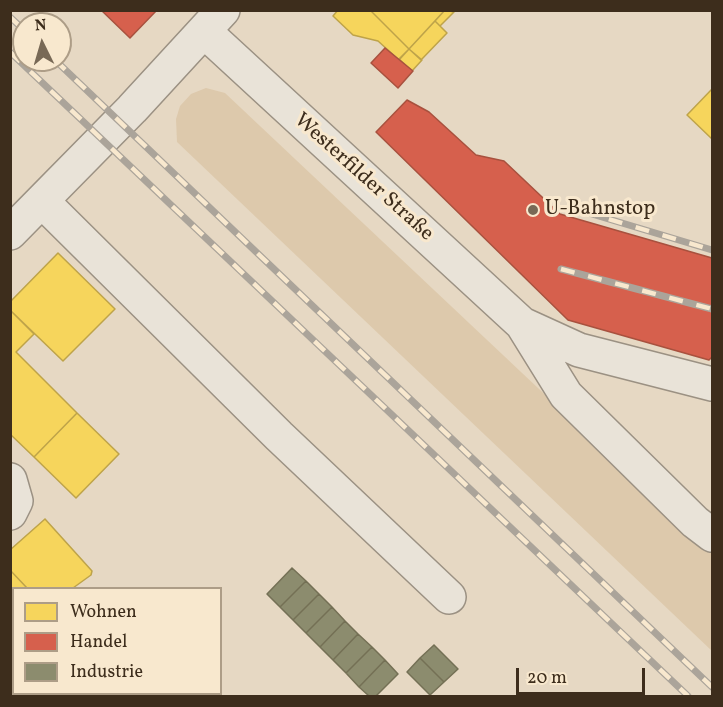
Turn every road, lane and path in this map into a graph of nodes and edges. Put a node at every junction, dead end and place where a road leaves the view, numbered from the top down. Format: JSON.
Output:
{"nodes":[{"id":1,"x":213,"y":21,"type":"edge"},
{"id":2,"x":42,"y":201,"type":"junction"},
{"id":3,"x":10,"y":233,"type":"edge"},
{"id":4,"x":522,"y":324,"type":"junction"},
{"id":5,"x":712,"y":384,"type":"edge"},
{"id":6,"x":10,"y":480,"type":"edge"},
{"id":7,"x":10,"y":513,"type":"edge"},
{"id":8,"x":712,"y":535,"type":"edge"},
{"id":9,"x":449,"y":597,"type":"dead end"}],
"edges":[{"from":1,"to":2,"type":"street","name":"Westerfilder Straße"},
{"from":1,"to":4,"type":"street","name":"Westerfilder Straße"},
{"from":2,"to":3,"type":"street","name":"Westerfilder Straße"},
{"from":2,"to":9,"type":"street"},
{"from":4,"to":5,"type":"street","name":"Westerfilder Straße"},
{"from":4,"to":8,"type":"street","name":"Westerfilder Straße"},
{"from":6,"to":7,"type":"street"}]}
